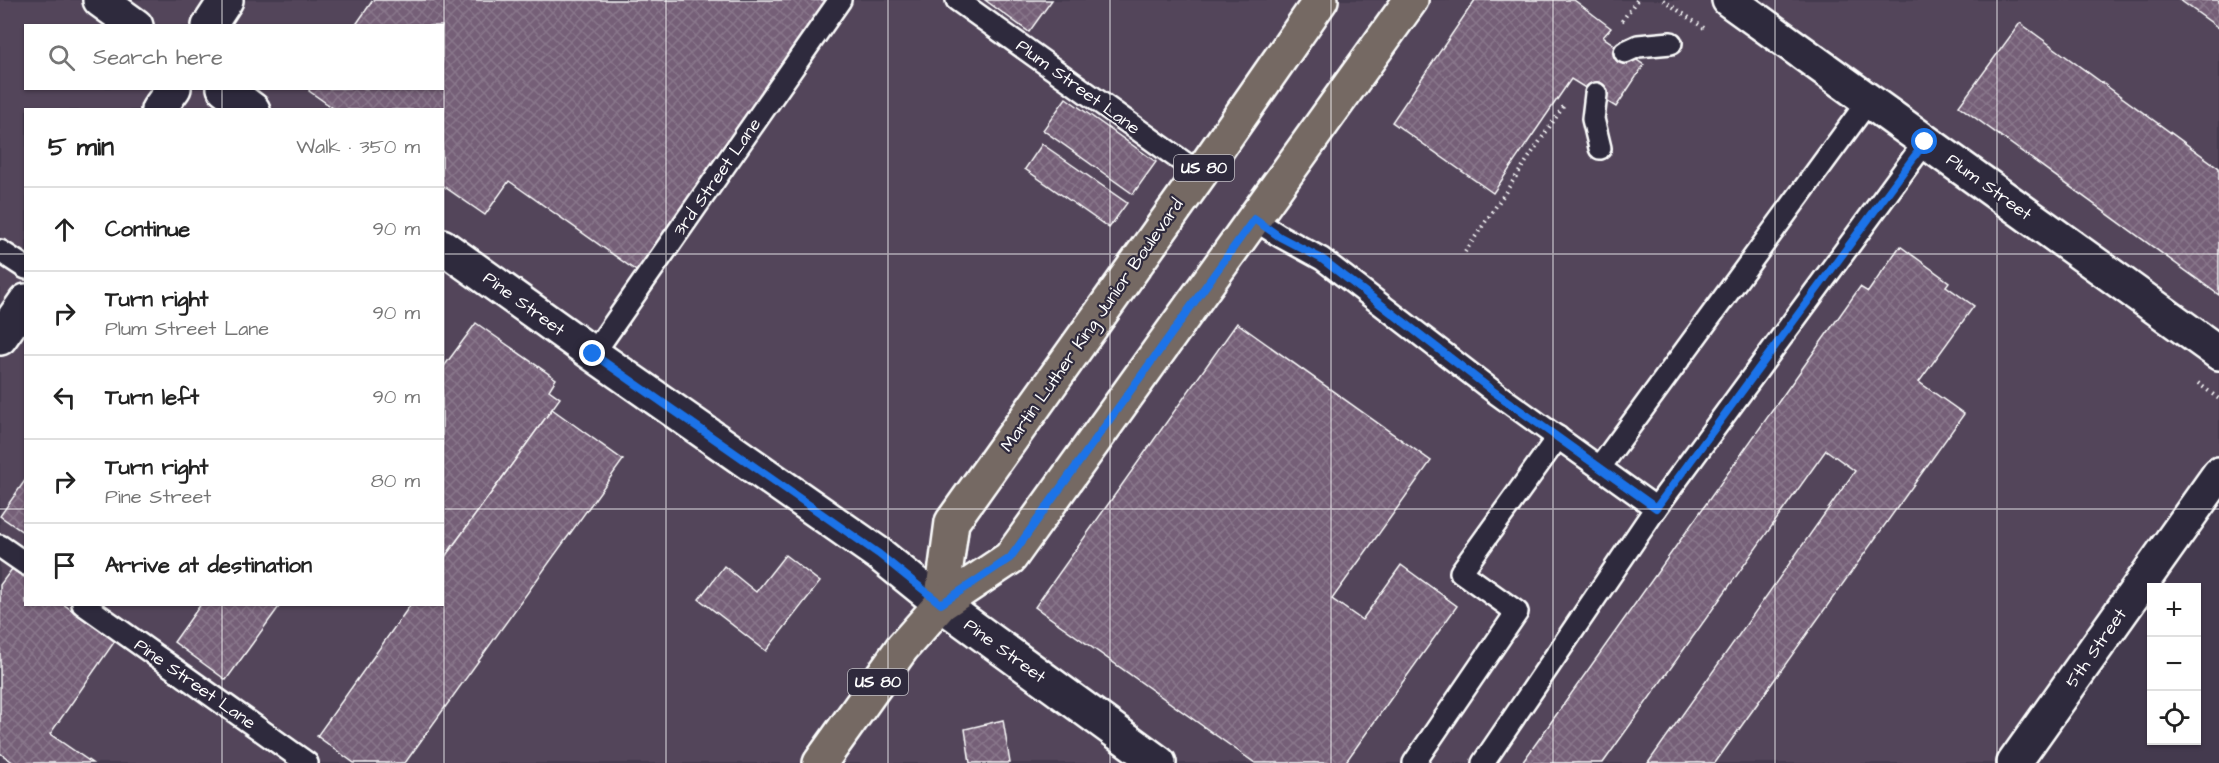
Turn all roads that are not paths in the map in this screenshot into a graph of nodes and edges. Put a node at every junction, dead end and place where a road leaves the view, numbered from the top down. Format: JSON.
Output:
{"nodes":[{"id":1,"x":100,"y":0,"type":"edge"},
{"id":2,"x":226,"y":0,"type":"edge"},
{"id":3,"x":840,"y":0,"type":"edge"},
{"id":4,"x":957,"y":0,"type":"edge"},
{"id":5,"x":1321,"y":0,"type":"edge"},
{"id":6,"x":1411,"y":0,"type":"edge"},
{"id":7,"x":1729,"y":0,"type":"edge"},
{"id":8,"x":133,"y":24,"type":"edge"},
{"id":9,"x":209,"y":24,"type":"edge"},
{"id":10,"x":1671,"y":43,"type":"dead end"},
{"id":11,"x":1625,"y":52,"type":"dead end"},
{"id":12,"x":173,"y":90,"type":"edge"},
{"id":13,"x":227,"y":90,"type":"edge"},
{"id":14,"x":1596,"y":94,"type":"dead end"},
{"id":15,"x":1869,"y":100,"type":"junction"},
{"id":16,"x":159,"y":108,"type":"edge"},
{"id":17,"x":250,"y":108,"type":"edge"},
{"id":18,"x":1925,"y":142,"type":"junction"},
{"id":19,"x":1600,"y":148,"type":"dead end"},
{"id":20,"x":1200,"y":174,"type":"junction"},
{"id":21,"x":1254,"y":219,"type":"junction"},
{"id":22,"x":444,"y":247,"type":"edge"},
{"id":23,"x":0,"y":251,"type":"edge"},
{"id":24,"x":24,"y":267,"type":"edge"},
{"id":25,"x":24,"y":304,"type":"edge"},
{"id":26,"x":0,"y":338,"type":"edge"},
{"id":27,"x":2219,"y":353,"type":"edge"},
{"id":28,"x":593,"y":354,"type":"junction"},
{"id":29,"x":1558,"y":437,"type":"junction"},
{"id":30,"x":1600,"y":467,"type":"junction"},
{"id":31,"x":2219,"y":474,"type":"edge"},
{"id":32,"x":1656,"y":508,"type":"junction"},
{"id":33,"x":0,"y":546,"type":"edge"},
{"id":34,"x":24,"y":563,"type":"edge"},
{"id":35,"x":941,"y":604,"type":"junction"},
{"id":36,"x":86,"y":606,"type":"edge"},
{"id":37,"x":308,"y":763,"type":"edge"},
{"id":38,"x":820,"y":763,"type":"edge"},
{"id":39,"x":1159,"y":763,"type":"edge"},
{"id":40,"x":1414,"y":763,"type":"edge"},
{"id":41,"x":1483,"y":763,"type":"edge"},
{"id":42,"x":2014,"y":763,"type":"edge"}],
"edges":[{"from":1,"to":8,"type":"street"},
{"from":2,"to":9,"type":"street"},
{"from":3,"to":28,"type":"lane","name":"3rd Street Lane"},
{"from":4,"to":20,"type":"lane","name":"Plum Street Lane"},
{"from":5,"to":20,"type":"main road","name":"Martin Luther King Junior Boulevard","number":"US 80"},
{"from":6,"to":21,"type":"main road","number":"US 80"},
{"from":7,"to":15,"type":"street","name":"Plum Street"},
{"from":10,"to":11,"type":"lane"},
{"from":12,"to":16,"type":"street"},
{"from":13,"to":17,"type":"street"},
{"from":14,"to":19,"type":"lane"},
{"from":15,"to":18,"type":"street","name":"Plum Street"},
{"from":15,"to":30,"type":"lane"},
{"from":18,"to":27,"type":"street","name":"Plum Street"},
{"from":18,"to":32,"type":"lane"},
{"from":20,"to":35,"type":"main road","name":"Martin Luther King Junior Boulevard","number":"US 80"},
{"from":21,"to":29,"type":"lane"},
{"from":21,"to":35,"type":"main road","number":"US 80"},
{"from":22,"to":28,"type":"street","name":"Pine Street"},
{"from":23,"to":24,"type":"lane"},
{"from":25,"to":26,"type":"street"},
{"from":28,"to":35,"type":"street","name":"Pine Street"},
{"from":29,"to":30,"type":"lane"},
{"from":29,"to":40,"type":"lane"},
{"from":30,"to":32,"type":"lane"},
{"from":31,"to":42,"type":"street","name":"5th Street"},
{"from":32,"to":41,"type":"lane"},
{"from":33,"to":34,"type":"lane"},
{"from":35,"to":38,"type":"main road","number":"US 80"},
{"from":35,"to":39,"type":"street","name":"Pine Street"},
{"from":36,"to":37,"type":"lane","name":"Pine Street Lane"}]}
